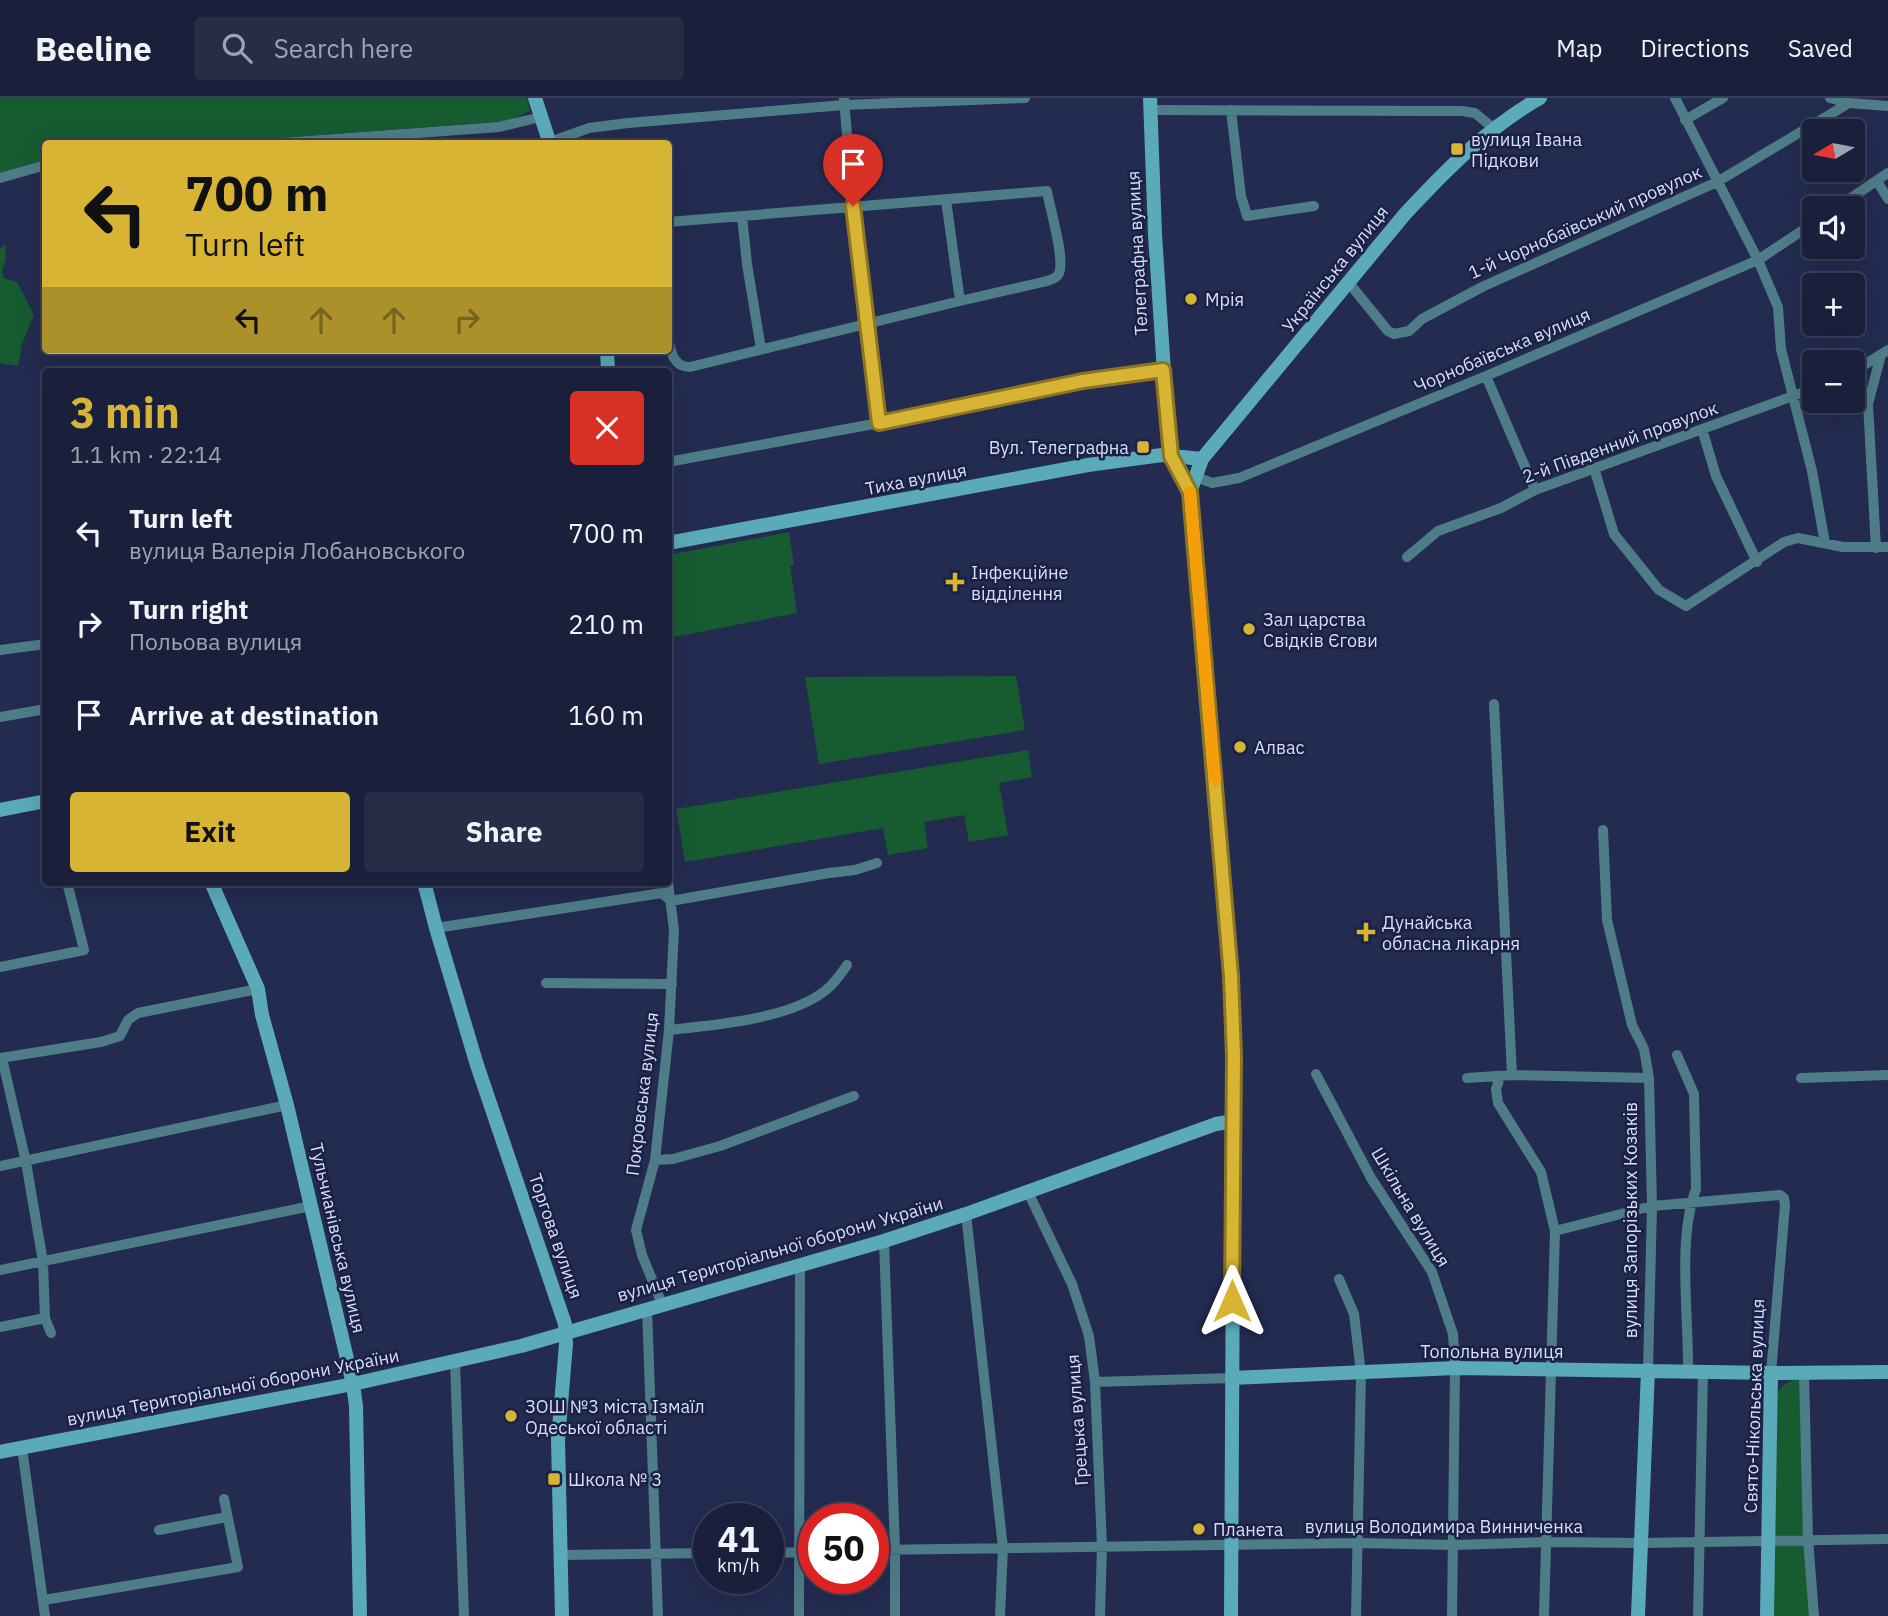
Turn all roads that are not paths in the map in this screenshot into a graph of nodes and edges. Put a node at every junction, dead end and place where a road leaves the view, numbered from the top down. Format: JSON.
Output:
{"nodes":[{"id":1,"x":535,"y":98,"type":"edge"},
{"id":2,"x":1025,"y":98,"type":"edge"},
{"id":3,"x":1330,"y":98,"type":"edge"},
{"id":4,"x":1540,"y":98,"type":"edge"},
{"id":5,"x":1675,"y":98,"type":"edge"},
{"id":6,"x":1723,"y":98,"type":"edge"},
{"id":7,"x":1830,"y":98,"type":"edge"},
{"id":8,"x":844,"y":102,"type":"edge"},
{"id":9,"x":1849,"y":103,"type":"junction"},
{"id":10,"x":1150,"y":104,"type":"edge"},
{"id":11,"x":1888,"y":106,"type":"edge"},
{"id":12,"x":1231,"y":110,"type":"junction"},
{"id":13,"x":1331,"y":111,"type":"junction"},
{"id":14,"x":541,"y":117,"type":"junction"},
{"id":15,"x":1685,"y":120,"type":"junction"},
{"id":16,"x":1493,"y":128,"type":"junction"},
{"id":17,"x":322,"y":140,"type":"edge"},
{"id":18,"x":549,"y":140,"type":"edge"},
{"id":19,"x":558,"y":140,"type":"edge"},
{"id":20,"x":42,"y":166,"type":"edge"},
{"id":21,"x":1888,"y":173,"type":"edge"},
{"id":22,"x":0,"y":178,"type":"edge"},
{"id":23,"x":1877,"y":181,"type":"junction"},
{"id":24,"x":1717,"y":182,"type":"junction"},
{"id":25,"x":1854,"y":196,"type":"edge"},
{"id":26,"x":1888,"y":199,"type":"edge"},
{"id":27,"x":946,"y":200,"type":"junction"},
{"id":28,"x":853,"y":206,"type":"junction"},
{"id":29,"x":1314,"y":206,"type":"dead end"},
{"id":30,"x":742,"y":216,"type":"junction"},
{"id":31,"x":672,"y":222,"type":"edge"},
{"id":32,"x":1802,"y":231,"type":"edge"},
{"id":33,"x":1758,"y":260,"type":"junction"},
{"id":34,"x":1349,"y":283,"type":"junction"},
{"id":35,"x":960,"y":301,"type":"junction"},
{"id":36,"x":867,"y":323,"type":"junction"},
{"id":37,"x":761,"y":349,"type":"junction"},
{"id":38,"x":672,"y":350,"type":"edge"},
{"id":39,"x":1884,"y":353,"type":"edge"},
{"id":40,"x":1865,"y":365,"type":"edge"},
{"id":41,"x":1163,"y":370,"type":"junction"},
{"id":42,"x":1486,"y":376,"type":"junction"},
{"id":43,"x":1802,"y":394,"type":"edge"},
{"id":44,"x":1794,"y":397,"type":"junction"},
{"id":45,"x":1865,"y":398,"type":"edge"},
{"id":46,"x":1868,"y":404,"type":"junction"},
{"id":47,"x":879,"y":423,"type":"junction"},
{"id":48,"x":1702,"y":429,"type":"junction"},
{"id":49,"x":1171,"y":456,"type":"junction"},
{"id":50,"x":1202,"y":459,"type":"junction"},
{"id":51,"x":672,"y":461,"type":"edge"},
{"id":52,"x":1594,"y":468,"type":"junction"},
{"id":53,"x":1194,"y":476,"type":"junction"},
{"id":54,"x":1535,"y":489,"type":"junction"},
{"id":55,"x":1190,"y":492,"type":"junction"},
{"id":56,"x":672,"y":543,"type":"edge"},
{"id":57,"x":1825,"y":543,"type":"junction"},
{"id":58,"x":1888,"y":547,"type":"edge"},
{"id":59,"x":1876,"y":548,"type":"junction"},
{"id":60,"x":1406,"y":557,"type":"dead end"},
{"id":61,"x":1756,"y":562,"type":"junction"},
{"id":62,"x":42,"y":645,"type":"edge"},
{"id":63,"x":0,"y":650,"type":"edge"},
{"id":64,"x":1494,"y":704,"type":"dead end"},
{"id":65,"x":42,"y":710,"type":"edge"},
{"id":66,"x":0,"y":717,"type":"edge"},
{"id":67,"x":42,"y":802,"type":"edge"},
{"id":68,"x":0,"y":810,"type":"edge"},
{"id":69,"x":1603,"y":830,"type":"dead end"},
{"id":70,"x":877,"y":863,"type":"dead end"},
{"id":71,"x":68,"y":886,"type":"edge"},
{"id":72,"x":213,"y":886,"type":"edge"},
{"id":73,"x":426,"y":886,"type":"edge"},
{"id":74,"x":669,"y":886,"type":"edge"},
{"id":75,"x":671,"y":901,"type":"junction"},
{"id":76,"x":436,"y":928,"type":"junction"},
{"id":77,"x":847,"y":965,"type":"dead end"},
{"id":78,"x":0,"y":967,"type":"edge"},
{"id":79,"x":546,"y":983,"type":"dead end"},
{"id":80,"x":673,"y":984,"type":"junction"},
{"id":81,"x":258,"y":989,"type":"junction"},
{"id":82,"x":669,"y":1030,"type":"junction"},
{"id":83,"x":1677,"y":1055,"type":"dead end"},
{"id":84,"x":1,"y":1058,"type":"edge"},
{"id":85,"x":1317,"y":1074,"type":"dead end"},
{"id":86,"x":1888,"y":1075,"type":"edge"},
{"id":87,"x":1506,"y":1076,"type":"junction"},
{"id":88,"x":1467,"y":1078,"type":"dead end"},
{"id":89,"x":1649,"y":1078,"type":"junction"},
{"id":90,"x":1801,"y":1078,"type":"dead end"},
{"id":91,"x":854,"y":1096,"type":"dead end"},
{"id":92,"x":287,"y":1105,"type":"junction"},
{"id":93,"x":1234,"y":1121,"type":"junction"},
{"id":94,"x":655,"y":1160,"type":"junction"},
{"id":95,"x":26,"y":1162,"type":"junction"},
{"id":96,"x":0,"y":1166,"type":"edge"},
{"id":97,"x":1028,"y":1192,"type":"junction"},
{"id":98,"x":1691,"y":1201,"type":"junction"},
{"id":99,"x":311,"y":1206,"type":"junction"},
{"id":100,"x":1653,"y":1206,"type":"junction"},
{"id":101,"x":966,"y":1214,"type":"junction"},
{"id":102,"x":1555,"y":1231,"type":"junction"},
{"id":103,"x":884,"y":1241,"type":"junction"},
{"id":104,"x":43,"y":1262,"type":"junction"},
{"id":105,"x":800,"y":1264,"type":"junction"},
{"id":106,"x":0,"y":1270,"type":"edge"},
{"id":107,"x":1339,"y":1279,"type":"dead end"},
{"id":108,"x":662,"y":1304,"type":"junction"},
{"id":109,"x":646,"y":1308,"type":"junction"},
{"id":110,"x":45,"y":1318,"type":"junction"},
{"id":111,"x":0,"y":1327,"type":"edge"},
{"id":112,"x":566,"y":1332,"type":"junction"},
{"id":113,"x":51,"y":1333,"type":"dead end"},
{"id":114,"x":455,"y":1362,"type":"junction"},
{"id":115,"x":1455,"y":1368,"type":"junction"},
{"id":116,"x":1552,"y":1370,"type":"junction"},
{"id":117,"x":1648,"y":1370,"type":"junction"},
{"id":118,"x":1696,"y":1371,"type":"junction"},
{"id":119,"x":1804,"y":1372,"type":"junction"},
{"id":120,"x":1888,"y":1372,"type":"edge"},
{"id":121,"x":1362,"y":1373,"type":"junction"},
{"id":122,"x":1771,"y":1373,"type":"junction"},
{"id":123,"x":1232,"y":1378,"type":"junction"},
{"id":124,"x":1096,"y":1382,"type":"junction"},
{"id":125,"x":352,"y":1384,"type":"junction"},
{"id":126,"x":22,"y":1448,"type":"junction"},
{"id":127,"x":0,"y":1452,"type":"edge"},
{"id":128,"x":224,"y":1499,"type":"dead end"},
{"id":129,"x":800,"y":1503,"type":"edge"},
{"id":130,"x":227,"y":1517,"type":"junction"},
{"id":131,"x":159,"y":1530,"type":"dead end"},
{"id":132,"x":1808,"y":1539,"type":"junction"},
{"id":133,"x":1888,"y":1539,"type":"edge"},
{"id":134,"x":1769,"y":1540,"type":"junction"},
{"id":135,"x":1547,"y":1542,"type":"junction"},
{"id":136,"x":1700,"y":1542,"type":"junction"},
{"id":137,"x":1357,"y":1543,"type":"junction"},
{"id":138,"x":1641,"y":1543,"type":"junction"},
{"id":139,"x":1454,"y":1545,"type":"junction"},
{"id":140,"x":1102,"y":1546,"type":"junction"},
{"id":141,"x":1231,"y":1546,"type":"junction"},
{"id":142,"x":1003,"y":1548,"type":"junction"},
{"id":143,"x":889,"y":1549,"type":"edge"},
{"id":144,"x":895,"y":1549,"type":"junction"},
{"id":145,"x":693,"y":1553,"type":"edge"},
{"id":146,"x":657,"y":1554,"type":"junction"},
{"id":147,"x":560,"y":1555,"type":"junction"},
{"id":148,"x":799,"y":1594,"type":"edge"},
{"id":149,"x":44,"y":1600,"type":"junction"},
{"id":150,"x":45,"y":1616,"type":"edge"},
{"id":151,"x":360,"y":1616,"type":"edge"},
{"id":152,"x":464,"y":1616,"type":"edge"},
{"id":153,"x":562,"y":1616,"type":"edge"},
{"id":154,"x":658,"y":1616,"type":"edge"},
{"id":155,"x":799,"y":1616,"type":"edge"},
{"id":156,"x":895,"y":1616,"type":"edge"},
{"id":157,"x":1000,"y":1616,"type":"edge"},
{"id":158,"x":1100,"y":1616,"type":"edge"},
{"id":159,"x":1231,"y":1616,"type":"edge"},
{"id":160,"x":1356,"y":1616,"type":"edge"},
{"id":161,"x":1452,"y":1616,"type":"edge"},
{"id":162,"x":1544,"y":1616,"type":"edge"},
{"id":163,"x":1638,"y":1616,"type":"edge"},
{"id":164,"x":1698,"y":1616,"type":"edge"},
{"id":165,"x":1767,"y":1616,"type":"edge"},
{"id":166,"x":1814,"y":1616,"type":"edge"}],
"edges":[{"from":1,"to":14,"type":"main road"},
{"from":2,"to":8,"type":"street"},
{"from":3,"to":13,"type":"street"},
{"from":4,"to":16,"type":"main road","name":"Українська вулиця"},
{"from":5,"to":15,"type":"street"},
{"from":6,"to":15,"type":"street"},
{"from":7,"to":9,"type":"street"},
{"from":8,"to":19,"type":"street"},
{"from":8,"to":28,"type":"street"},
{"from":9,"to":11,"type":"street"},
{"from":9,"to":24,"type":"street","name":"1-й Чорнобаївський провулок"},
{"from":10,"to":12,"type":"street"},
{"from":10,"to":41,"type":"main road","name":"Телеграфна вулиця"},
{"from":12,"to":13,"type":"street"},
{"from":12,"to":29,"type":"street"},
{"from":13,"to":16,"type":"street"},
{"from":14,"to":17,"type":"street"},
{"from":14,"to":18,"type":"main road"},
{"from":15,"to":24,"type":"street"},
{"from":16,"to":34,"type":"main road","name":"Українська вулиця"},
{"from":20,"to":22,"type":"street"},
{"from":21,"to":23,"type":"street"},
{"from":23,"to":25,"type":"street"},
{"from":23,"to":26,"type":"street"},
{"from":24,"to":33,"type":"street"},
{"from":24,"to":34,"type":"street","name":"1-й Чорнобаївський провулок"},
{"from":27,"to":28,"type":"street"},
{"from":27,"to":35,"type":"street"},
{"from":27,"to":35,"type":"street"},
{"from":28,"to":30,"type":"street"},
{"from":28,"to":36,"type":"street"},
{"from":30,"to":31,"type":"street"},
{"from":30,"to":37,"type":"street"},
{"from":32,"to":33,"type":"street","name":"Чорнобаївська вулиця"},
{"from":33,"to":42,"type":"street","name":"Чорнобаївська вулиця"},
{"from":33,"to":44,"type":"street"},
{"from":34,"to":50,"type":"main road","name":"Українська вулиця"},
{"from":35,"to":36,"type":"street"},
{"from":36,"to":37,"type":"street"},
{"from":36,"to":47,"type":"street"},
{"from":37,"to":38,"type":"street"},
{"from":39,"to":40,"type":"street"},
{"from":39,"to":46,"type":"street"},
{"from":41,"to":47,"type":"street"},
{"from":41,"to":49,"type":"main road","name":"Телеграфна вулиця"},
{"from":42,"to":53,"type":"street","name":"Чорнобаївська вулиця"},
{"from":42,"to":54,"type":"street"},
{"from":43,"to":44,"type":"street","name":"2-й Південний провулок"},
{"from":44,"to":48,"type":"street","name":"2-й Південний провулок"},
{"from":44,"to":57,"type":"street"},
{"from":45,"to":46,"type":"street"},
{"from":46,"to":59,"type":"street"},
{"from":47,"to":51,"type":"street"},
{"from":48,"to":52,"type":"street","name":"2-й Південний провулок"},
{"from":48,"to":61,"type":"street"},
{"from":49,"to":50,"type":"main road","name":"Тиха вулиця"},
{"from":49,"to":55,"type":"main road","name":"Телеграфна вулиця"},
{"from":49,"to":56,"type":"main road","name":"Тиха вулиця"},
{"from":50,"to":53,"type":"main road","name":"Українська вулиця"},
{"from":52,"to":54,"type":"street","name":"2-й Південний провулок"},
{"from":52,"to":61,"type":"street"},
{"from":53,"to":55,"type":"main road","name":"Українська вулиця"},
{"from":54,"to":60,"type":"street","name":"2-й Південний провулок"},
{"from":55,"to":93,"type":"main road","name":"Телеграфна вулиця"},
{"from":57,"to":59,"type":"street"},
{"from":57,"to":61,"type":"street"},
{"from":58,"to":59,"type":"street"},
{"from":62,"to":63,"type":"street"},
{"from":64,"to":87,"type":"street"},
{"from":65,"to":66,"type":"street"},
{"from":67,"to":68,"type":"main road"},
{"from":69,"to":89,"type":"street","name":"вулиця Запорізьких Козаків"},
{"from":70,"to":75,"type":"street"},
{"from":71,"to":78,"type":"street"},
{"from":72,"to":81,"type":"main road","name":"Тульчианівська вулиця"},
{"from":73,"to":76,"type":"main road","name":"Торгова вулиця"},
{"from":74,"to":75,"type":"street","name":"Покровська вулиця"},
{"from":75,"to":76,"type":"street"},
{"from":75,"to":80,"type":"street","name":"Покровська вулиця"},
{"from":76,"to":112,"type":"main road","name":"Торгова вулиця"},
{"from":77,"to":82,"type":"street"},
{"from":79,"to":80,"type":"street"},
{"from":80,"to":82,"type":"street","name":"Покровська вулиця"},
{"from":81,"to":84,"type":"street"},
{"from":81,"to":92,"type":"main road","name":"Тульчианівська вулиця"},
{"from":82,"to":94,"type":"street","name":"Покровська вулиця"},
{"from":83,"to":98,"type":"street"},
{"from":84,"to":95,"type":"street"},
{"from":85,"to":115,"type":"street","name":"Шкільна вулиця"},
{"from":86,"to":90,"type":"street"},
{"from":87,"to":88,"type":"street"},
{"from":87,"to":89,"type":"street"},
{"from":87,"to":102,"type":"street"},
{"from":89,"to":100,"type":"street","name":"вулиця Запорізьких Козаків"},
{"from":91,"to":94,"type":"street"},
{"from":92,"to":95,"type":"street"},
{"from":92,"to":99,"type":"main road","name":"Тульчианівська вулиця"},
{"from":93,"to":97,"type":"main road","name":"вулиця Територіальної оборони України"},
{"from":93,"to":123,"type":"main road","name":"Телеграфна вулиця"},
{"from":94,"to":108,"type":"street","name":"Покровська вулиця"},
{"from":95,"to":96,"type":"street"},
{"from":95,"to":104,"type":"street"},
{"from":97,"to":101,"type":"main road","name":"вулиця Територіальної оборони України"},
{"from":97,"to":124,"type":"street","name":"Грецька вулиця"},
{"from":98,"to":100,"type":"street"},
{"from":98,"to":118,"type":"street"},
{"from":98,"to":122,"type":"street","name":"Свято-Нікольська вулиця"},
{"from":99,"to":104,"type":"street"},
{"from":99,"to":125,"type":"main road","name":"Тульчианівська вулиця"},
{"from":100,"to":102,"type":"street"},
{"from":100,"to":117,"type":"street","name":"вулиця Запорізьких Козаків"},
{"from":101,"to":103,"type":"main road","name":"вулиця Територіальної оборони України"},
{"from":101,"to":142,"type":"street"},
{"from":102,"to":116,"type":"street"},
{"from":103,"to":105,"type":"main road","name":"вулиця Територіальної оборони України"},
{"from":103,"to":144,"type":"street"},
{"from":104,"to":106,"type":"street"},
{"from":104,"to":110,"type":"street"},
{"from":105,"to":108,"type":"main road","name":"вулиця Територіальної оборони України"},
{"from":105,"to":129,"type":"street"},
{"from":107,"to":121,"type":"street"},
{"from":108,"to":109,"type":"main road","name":"вулиця Територіальної оборони України"},
{"from":109,"to":112,"type":"main road","name":"вулиця Територіальної оборони України"},
{"from":109,"to":146,"type":"street"},
{"from":110,"to":111,"type":"street"},
{"from":110,"to":113,"type":"street"},
{"from":112,"to":114,"type":"main road","name":"вулиця Територіальної оборони України"},
{"from":112,"to":147,"type":"main road","name":"Торгова вулиця"},
{"from":114,"to":125,"type":"main road","name":"вулиця Територіальної оборони України"},
{"from":114,"to":152,"type":"street"},
{"from":115,"to":116,"type":"main road","name":"Топольна вулиця"},
{"from":115,"to":121,"type":"main road","name":"Топольна вулиця"},
{"from":115,"to":139,"type":"street","name":"Шкільна вулиця"},
{"from":116,"to":117,"type":"main road","name":"Топольна вулиця"},
{"from":116,"to":135,"type":"street"},
{"from":117,"to":118,"type":"main road","name":"Топольна вулиця"},
{"from":117,"to":138,"type":"main road","name":"вулиця Запорізьких Козаків"},
{"from":118,"to":122,"type":"main road","name":"Топольна вулиця"},
{"from":118,"to":136,"type":"street"},
{"from":119,"to":120,"type":"main road","name":"Топольна вулиця"},
{"from":119,"to":122,"type":"main road","name":"Топольна вулиця"},
{"from":119,"to":132,"type":"street"},
{"from":121,"to":123,"type":"main road","name":"Топольна вулиця"},
{"from":121,"to":137,"type":"street"},
{"from":122,"to":134,"type":"main road","name":"Свято-Нікольська вулиця"},
{"from":123,"to":124,"type":"street","name":"Топольна вулиця"},
{"from":123,"to":141,"type":"main road","name":"Телеграфна вулиця"},
{"from":124,"to":140,"type":"street","name":"Грецька вулиця"},
{"from":125,"to":126,"type":"main road","name":"вулиця Територіальної оборони України"},
{"from":125,"to":151,"type":"main road","name":"Тульчианівська вулиця"},
{"from":126,"to":127,"type":"main road","name":"вулиця Територіальної оборони України"},
{"from":126,"to":149,"type":"street"},
{"from":128,"to":130,"type":"street"},
{"from":130,"to":131,"type":"street"},
{"from":130,"to":149,"type":"street"},
{"from":132,"to":133,"type":"street","name":"вулиця Володимира Винниченка"},
{"from":132,"to":134,"type":"street","name":"вулиця Володимира Винниченка"},
{"from":132,"to":166,"type":"street"},
{"from":134,"to":136,"type":"street","name":"вулиця Володимира Винниченка"},
{"from":134,"to":165,"type":"main road","name":"Свято-Нікольська вулиця"},
{"from":135,"to":138,"type":"street","name":"вулиця Володимира Винниченка"},
{"from":135,"to":139,"type":"street","name":"вулиця Володимира Винниченка"},
{"from":135,"to":162,"type":"street"},
{"from":136,"to":138,"type":"street","name":"вулиця Володимира Винниченка"},
{"from":136,"to":164,"type":"street"},
{"from":137,"to":139,"type":"street","name":"вулиця Володимира Винниченка"},
{"from":137,"to":141,"type":"street","name":"вулиця Володимира Винниченка"},
{"from":137,"to":160,"type":"street"},
{"from":138,"to":163,"type":"main road","name":"вулиця Запорізьких Козаків"},
{"from":139,"to":161,"type":"street","name":"Шкільна вулиця"},
{"from":140,"to":141,"type":"street","name":"вулиця Володимира Винниченка"},
{"from":140,"to":142,"type":"street","name":"вулиця Володимира Винниченка"},
{"from":140,"to":158,"type":"street","name":"Грецька вулиця"},
{"from":141,"to":159,"type":"main road","name":"Телеграфна вулиця"},
{"from":142,"to":144,"type":"street","name":"вулиця Володимира Винниченка"},
{"from":142,"to":157,"type":"street"},
{"from":143,"to":144,"type":"street","name":"вулиця Володимира Винниченка"},
{"from":144,"to":156,"type":"street"},
{"from":145,"to":146,"type":"street"},
{"from":146,"to":147,"type":"street"},
{"from":146,"to":154,"type":"street"},
{"from":147,"to":153,"type":"main road","name":"Торгова вулиця"},
{"from":148,"to":155,"type":"street"},
{"from":149,"to":150,"type":"street"}]}
